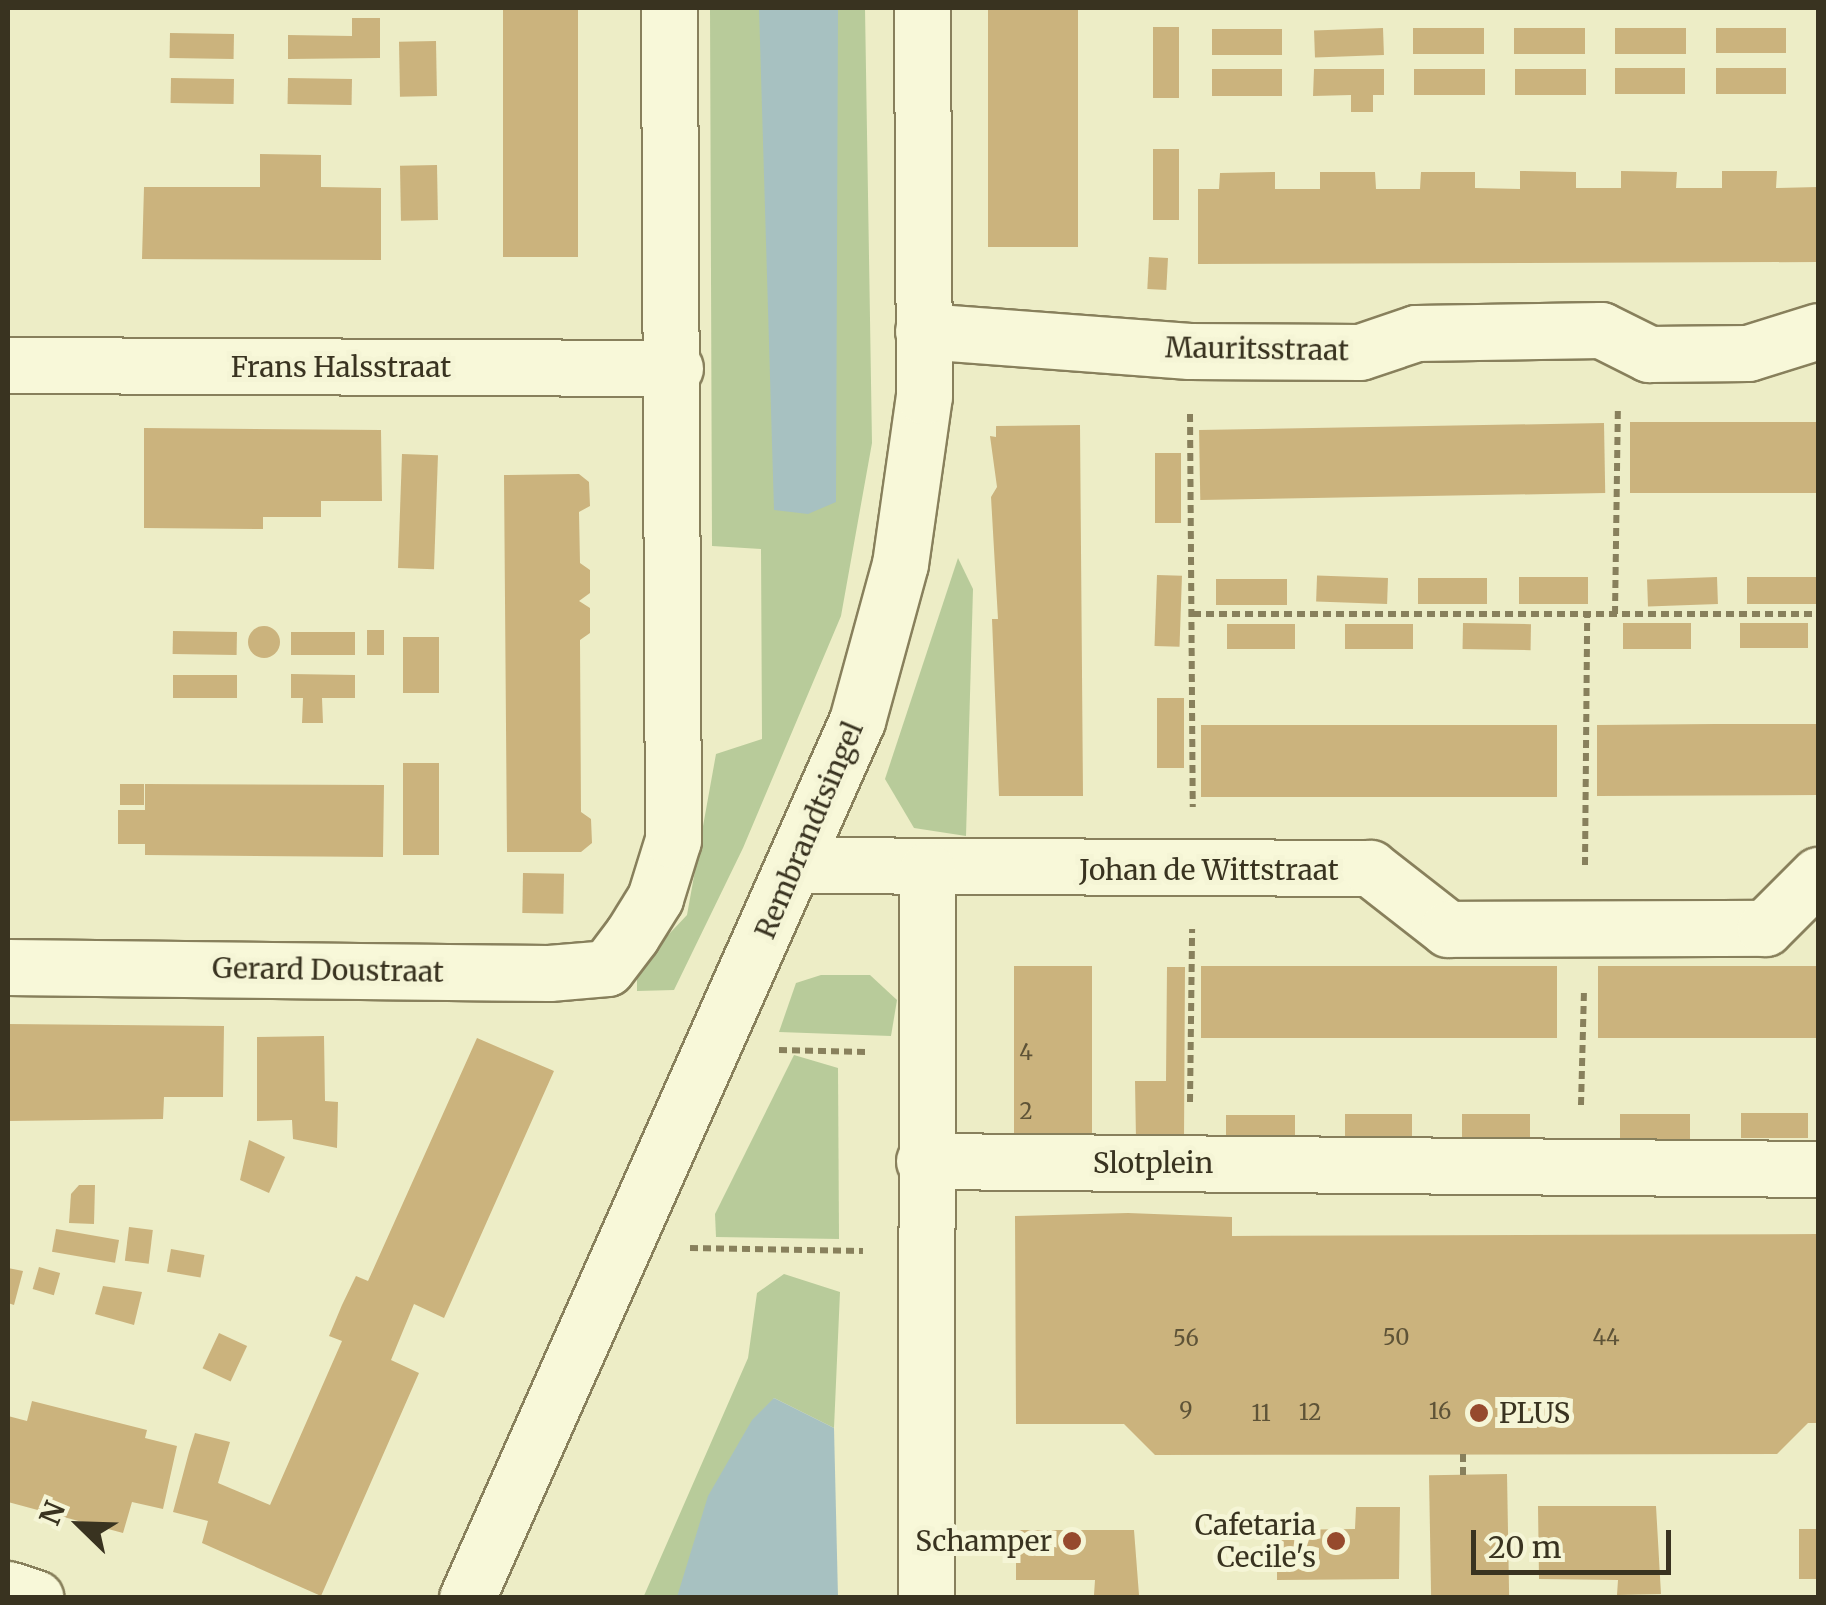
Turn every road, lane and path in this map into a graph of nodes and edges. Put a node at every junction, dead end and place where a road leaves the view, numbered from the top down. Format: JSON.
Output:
{"nodes":[{"id":1,"x":669,"y":8,"type":"edge"},
{"id":2,"x":922,"y":8,"type":"edge"},
{"id":3,"x":923,"y":331,"type":"junction"},
{"id":4,"x":1818,"y":331,"type":"edge"},
{"id":5,"x":1620,"y":340,"type":"junction"},
{"id":6,"x":1189,"y":351,"type":"junction"},
{"id":7,"x":8,"y":365,"type":"edge"},
{"id":8,"x":674,"y":368,"type":"junction"},
{"id":9,"x":1192,"y":614,"type":"junction"},
{"id":10,"x":1615,"y":614,"type":"junction"},
{"id":11,"x":1818,"y":614,"type":"edge"},
{"id":12,"x":796,"y":865,"type":"junction"},
{"id":13,"x":928,"y":870,"type":"junction"},
{"id":14,"x":1193,"y":871,"type":"junction"},
{"id":15,"x":1818,"y":875,"type":"edge"},
{"id":16,"x":8,"y":967,"type":"edge"},
{"id":17,"x":924,"y":1161,"type":"junction"},
{"id":18,"x":1189,"y":1163,"type":"junction"},
{"id":19,"x":1818,"y":1168,"type":"edge"},
{"id":20,"x":669,"y":1248,"type":"dead end"},
{"id":21,"x":924,"y":1252,"type":"junction"},
{"id":22,"x":1464,"y":1454,"type":"dead end"},
{"id":23,"x":1463,"y":1475,"type":"dead end"},
{"id":24,"x":8,"y":1590,"type":"edge"},
{"id":25,"x":36,"y":1598,"type":"edge"},
{"id":26,"x":467,"y":1598,"type":"edge"},
{"id":27,"x":926,"y":1598,"type":"edge"}],
"edges":[{"from":1,"to":8,"type":"street"},
{"from":2,"to":3,"type":"street","name":"Rembrandtsingel"},
{"from":3,"to":6,"type":"street","name":"Mauritsstraat"},
{"from":3,"to":12,"type":"street","name":"Rembrandtsingel"},
{"from":4,"to":5,"type":"street","name":"Mauritsstraat"},
{"from":5,"to":6,"type":"street","name":"Mauritsstraat"},
{"from":5,"to":10,"type":"path"},
{"from":6,"to":9,"type":"path"},
{"from":7,"to":8,"type":"street","name":"Frans Halsstraat"},
{"from":8,"to":16,"type":"street","name":"Gerard Doustraat"},
{"from":9,"to":10,"type":"path"},
{"from":9,"to":14,"type":"path"},
{"from":10,"to":11,"type":"path"},
{"from":12,"to":13,"type":"street","name":"Johan de Wittstraat"},
{"from":12,"to":26,"type":"street","name":"Rembrandtsingel"},
{"from":13,"to":14,"type":"street","name":"Johan de Wittstraat"},
{"from":13,"to":17,"type":"street"},
{"from":14,"to":15,"type":"street","name":"Johan de Wittstraat"},
{"from":14,"to":18,"type":"path"},
{"from":17,"to":18,"type":"street","name":"Slotplein"},
{"from":17,"to":21,"type":"street"},
{"from":18,"to":19,"type":"street","name":"Slotplein"},
{"from":20,"to":21,"type":"path"},
{"from":21,"to":27,"type":"street"},
{"from":22,"to":23,"type":"path"},
{"from":24,"to":25,"type":"street"}]}
